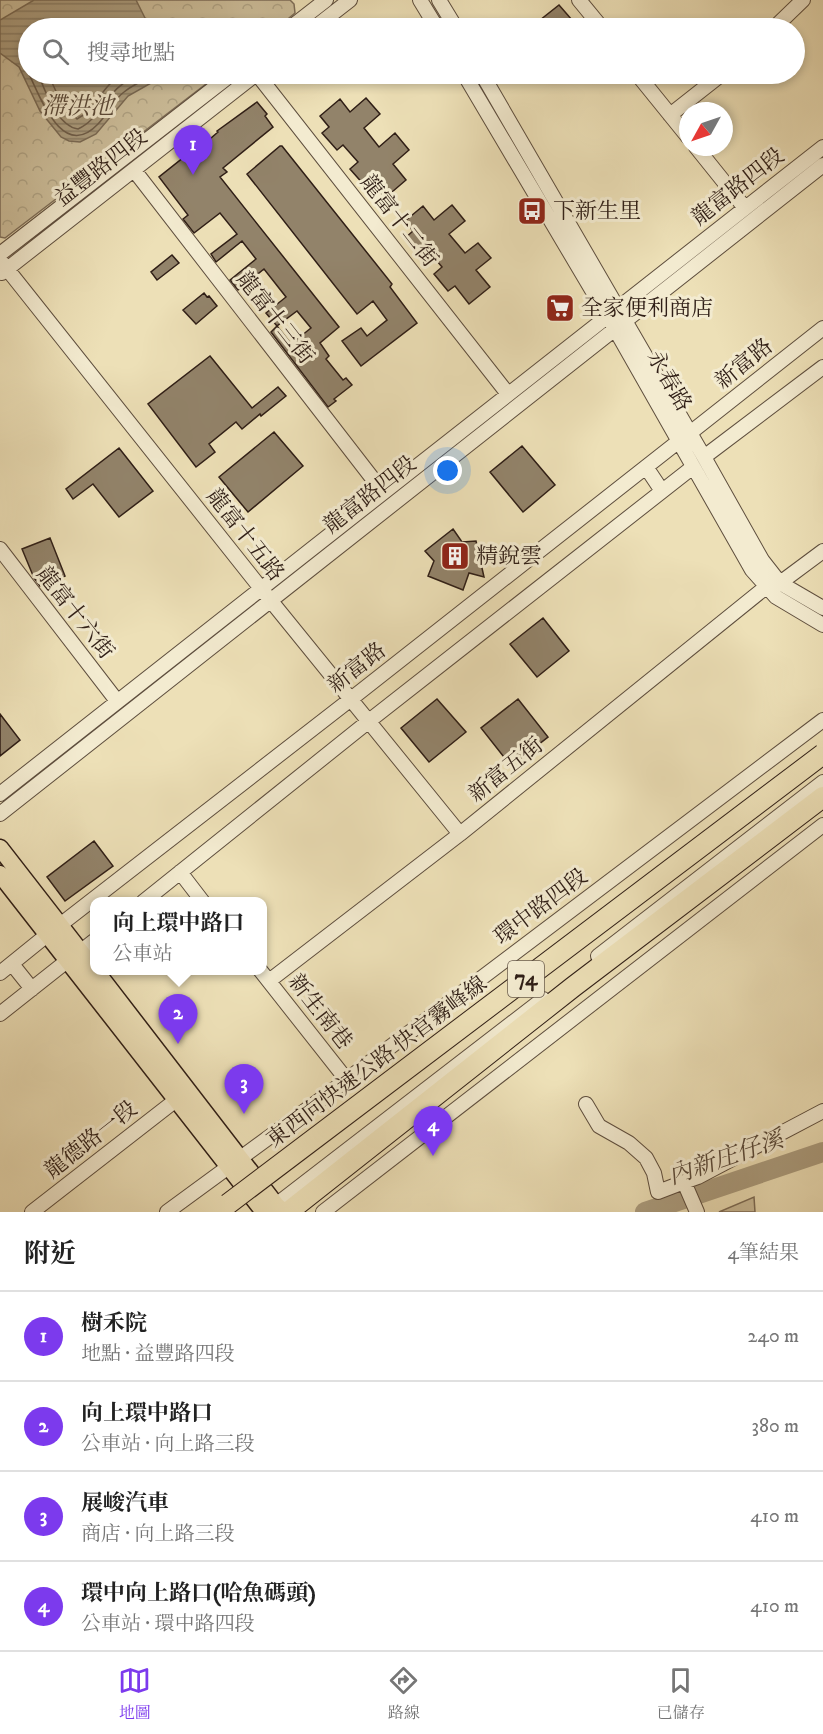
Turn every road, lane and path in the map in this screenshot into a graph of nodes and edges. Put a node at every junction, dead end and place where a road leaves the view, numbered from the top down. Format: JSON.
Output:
{"nodes":[{"id":1,"x":326,"y":0,"type":"edge"},
{"id":2,"x":350,"y":0,"type":"edge"},
{"id":3,"x":420,"y":0,"type":"edge"},
{"id":4,"x":439,"y":0,"type":"edge"},
{"id":5,"x":579,"y":0,"type":"edge"},
{"id":6,"x":803,"y":0,"type":"edge"},
{"id":7,"x":310,"y":5,"type":"edge"},
{"id":8,"x":299,"y":18,"type":"edge"},
{"id":9,"x":327,"y":18,"type":"edge"},
{"id":10,"x":431,"y":18,"type":"edge"},
{"id":11,"x":450,"y":18,"type":"edge"},
{"id":12,"x":594,"y":18,"type":"edge"},
{"id":13,"x":784,"y":18,"type":"edge"},
{"id":14,"x":219,"y":84,"type":"edge"},
{"id":15,"x":243,"y":84,"type":"edge"},
{"id":16,"x":264,"y":84,"type":"edge"},
{"id":17,"x":470,"y":84,"type":"edge"},
{"id":18,"x":487,"y":84,"type":"edge"},
{"id":19,"x":645,"y":84,"type":"edge"},
{"id":20,"x":709,"y":84,"type":"edge"},
{"id":21,"x":670,"y":115,"type":"junction"},
{"id":22,"x":679,"y":126,"type":"edge"},
{"id":23,"x":823,"y":147,"type":"edge"},
{"id":24,"x":703,"y":156,"type":"edge"},
{"id":25,"x":823,"y":165,"type":"edge"},
{"id":26,"x":134,"y":170,"type":"junction"},
{"id":27,"x":745,"y":208,"type":"junction"},
{"id":28,"x":0,"y":254,"type":"edge"},
{"id":29,"x":2,"y":267,"type":"edge"},
{"id":30,"x":616,"y":318,"type":"junction"},
{"id":31,"x":823,"y":328,"type":"edge"},
{"id":32,"x":823,"y":367,"type":"edge"},
{"id":33,"x":508,"y":394,"type":"junction"},
{"id":34,"x":685,"y":437,"type":"junction"},
{"id":35,"x":705,"y":458,"type":"junction"},
{"id":36,"x":646,"y":467,"type":"junction"},
{"id":37,"x":693,"y":467,"type":"junction"},
{"id":38,"x":662,"y":491,"type":"junction"},
{"id":39,"x":383,"y":492,"type":"junction"},
{"id":40,"x":0,"y":549,"type":"edge"},
{"id":41,"x":823,"y":551,"type":"edge"},
{"id":42,"x":780,"y":583,"type":"junction"},
{"id":43,"x":766,"y":587,"type":"junction"},
{"id":44,"x":261,"y":588,"type":"junction"},
{"id":45,"x":271,"y":601,"type":"junction"},
{"id":46,"x":823,"y":608,"type":"edge"},
{"id":47,"x":823,"y":625,"type":"edge"},
{"id":48,"x":351,"y":699,"type":"junction"},
{"id":49,"x":117,"y":702,"type":"junction"},
{"id":50,"x":823,"y":720,"type":"edge"},
{"id":51,"x":369,"y":721,"type":"junction"},
{"id":52,"x":823,"y":754,"type":"edge"},
{"id":53,"x":823,"y":760,"type":"edge"},
{"id":54,"x":823,"y":782,"type":"edge"},
{"id":55,"x":0,"y":794,"type":"edge"},
{"id":56,"x":823,"y":797,"type":"edge"},
{"id":57,"x":0,"y":814,"type":"edge"},
{"id":58,"x":823,"y":825,"type":"edge"},
{"id":59,"x":460,"y":834,"type":"junction"},
{"id":60,"x":0,"y":848,"type":"edge"},
{"id":61,"x":180,"y":872,"type":"junction"},
{"id":62,"x":0,"y":874,"type":"edge"},
{"id":63,"x":98,"y":897,"type":"edge"},
{"id":64,"x":149,"y":897,"type":"edge"},
{"id":65,"x":199,"y":897,"type":"edge"},
{"id":66,"x":90,"y":903,"type":"edge"},
{"id":67,"x":54,"y":930,"type":"junction"},
{"id":68,"x":90,"y":944,"type":"edge"},
{"id":69,"x":74,"y":956,"type":"junction"},
{"id":70,"x":12,"y":963,"type":"junction"},
{"id":71,"x":90,"y":967,"type":"edge"},
{"id":72,"x":0,"y":973,"type":"edge"},
{"id":73,"x":267,"y":974,"type":"edge"},
{"id":74,"x":98,"y":975,"type":"edge"},
{"id":75,"x":264,"y":976,"type":"edge"},
{"id":76,"x":32,"y":989,"type":"junction"},
{"id":77,"x":0,"y":1014,"type":"edge"},
{"id":78,"x":346,"y":1079,"type":"junction"},
{"id":79,"x":176,"y":1100,"type":"junction"},
{"id":80,"x":586,"y":1104,"type":"dead end"},
{"id":81,"x":823,"y":1111,"type":"edge"},
{"id":82,"x":235,"y":1162,"type":"junction"},
{"id":83,"x":686,"y":1185,"type":"junction"},
{"id":84,"x":256,"y":1189,"type":"junction"},
{"id":85,"x":223,"y":1210,"type":"edge"},
{"id":86,"x":276,"y":1211,"type":"edge"},
{"id":87,"x":32,"y":1212,"type":"edge"},
{"id":88,"x":167,"y":1212,"type":"edge"},
{"id":89,"x":323,"y":1212,"type":"edge"},
{"id":90,"x":697,"y":1212,"type":"edge"}],
"edges":[{"from":1,"to":7,"type":"street"},
{"from":2,"to":9,"type":"street"},
{"from":3,"to":10,"type":"street"},
{"from":4,"to":11,"type":"street"},
{"from":5,"to":12,"type":"street"},
{"from":6,"to":13,"type":"street"},
{"from":7,"to":8,"type":"street"},
{"from":14,"to":28,"type":"street","name":"益豐路四段"},
{"from":15,"to":26,"type":"street","name":"益豐路四段"},
{"from":16,"to":33,"type":"street","name":"龍富十二街"},
{"from":17,"to":30,"type":"street","name":"永春路"},
{"from":18,"to":30,"type":"street","name":"永春路"},
{"from":19,"to":21,"type":"street"},
{"from":20,"to":21,"type":"street"},
{"from":21,"to":22,"type":"street"},
{"from":23,"to":27,"type":"street","name":"龍富路四段"},
{"from":24,"to":27,"type":"street"},
{"from":25,"to":30,"type":"street","name":"龍富路四段"},
{"from":26,"to":29,"type":"street","name":"益豐路四段"},
{"from":26,"to":39,"type":"street","name":"龍富十三街"},
{"from":27,"to":30,"type":"street","name":"龍富路四段"},
{"from":29,"to":44,"type":"street","name":"龍富十五路"},
{"from":30,"to":33,"type":"street","name":"龍富路四段"},
{"from":30,"to":34,"type":"street","name":"永春路"},
{"from":30,"to":45,"type":"street","name":"龍富路四段"},
{"from":31,"to":34,"type":"street","name":"新富路"},
{"from":32,"to":35,"type":"street"},
{"from":33,"to":39,"type":"street","name":"龍富路四段"},
{"from":34,"to":35,"type":"street","name":"永春路"},
{"from":34,"to":36,"type":"street","name":"新富路"},
{"from":34,"to":37,"type":"street","name":"永春路"},
{"from":35,"to":42,"type":"street","name":"永春路"},
{"from":36,"to":38,"type":"street"},
{"from":36,"to":48,"type":"street","name":"新富路"},
{"from":37,"to":38,"type":"street"},
{"from":37,"to":43,"type":"street","name":"永春路"},
{"from":38,"to":51,"type":"street"},
{"from":39,"to":44,"type":"street","name":"龍富路四段"},
{"from":40,"to":49,"type":"street","name":"龍富十六街"},
{"from":41,"to":42,"type":"street"},
{"from":42,"to":46,"type":"street","name":"永春路"},
{"from":43,"to":47,"type":"street","name":"永春路"},
{"from":43,"to":59,"type":"street","name":"新富五街"},
{"from":44,"to":45,"type":"street","name":"龍富十五路"},
{"from":44,"to":49,"type":"street","name":"龍富路四段"},
{"from":45,"to":48,"type":"street","name":"龍富十五路"},
{"from":45,"to":57,"type":"street","name":"龍富路四段"},
{"from":48,"to":51,"type":"street","name":"龍富十五路"},
{"from":48,"to":63,"type":"street","name":"新富路"},
{"from":49,"to":55,"type":"street","name":"龍富路四段"},
{"from":50,"to":78,"type":"street","name":"環中路四段"},
{"from":51,"to":59,"type":"street","name":"龍富十五路"},
{"from":51,"to":61,"type":"street"},
{"from":52,"to":85,"type":"highway","name":"東西向快速公路 快官霧峰線","number":"74","bridge":true},
{"from":53,"to":84,"type":"street"},
{"from":54,"to":86,"type":"street"},
{"from":56,"to":86,"type":"highway","number":"74"},
{"from":58,"to":89,"type":"street"},
{"from":59,"to":73,"type":"street","name":"新富五街"},
{"from":60,"to":67,"type":"main road"},
{"from":61,"to":64,"type":"street"},
{"from":61,"to":65,"type":"street"},
{"from":62,"to":67,"type":"main road"},
{"from":66,"to":67,"type":"street","name":"新富路"},
{"from":67,"to":69,"type":"main road"},
{"from":67,"to":70,"type":"street","name":"新富路"},
{"from":68,"to":69,"type":"street"},
{"from":69,"to":71,"type":"main road"},
{"from":69,"to":76,"type":"street"},
{"from":69,"to":79,"type":"main road"},
{"from":70,"to":72,"type":"street","name":"新富路"},
{"from":70,"to":76,"type":"street"},
{"from":74,"to":82,"type":"main road"},
{"from":75,"to":78,"type":"street","name":"新生南巷"},
{"from":76,"to":77,"type":"street"},
{"from":78,"to":82,"type":"street","name":"環中路四段"},
{"from":79,"to":82,"type":"main road"},
{"from":79,"to":87,"type":"street","name":"龍德路一段"},
{"from":80,"to":83,"type":"street"},
{"from":81,"to":83,"type":"street"},
{"from":82,"to":84,"type":"main road"},
{"from":82,"to":88,"type":"street","name":"環中路四段"},
{"from":83,"to":90,"type":"street"},
{"from":84,"to":85,"type":"street"},
{"from":84,"to":86,"type":"main road"}]}
